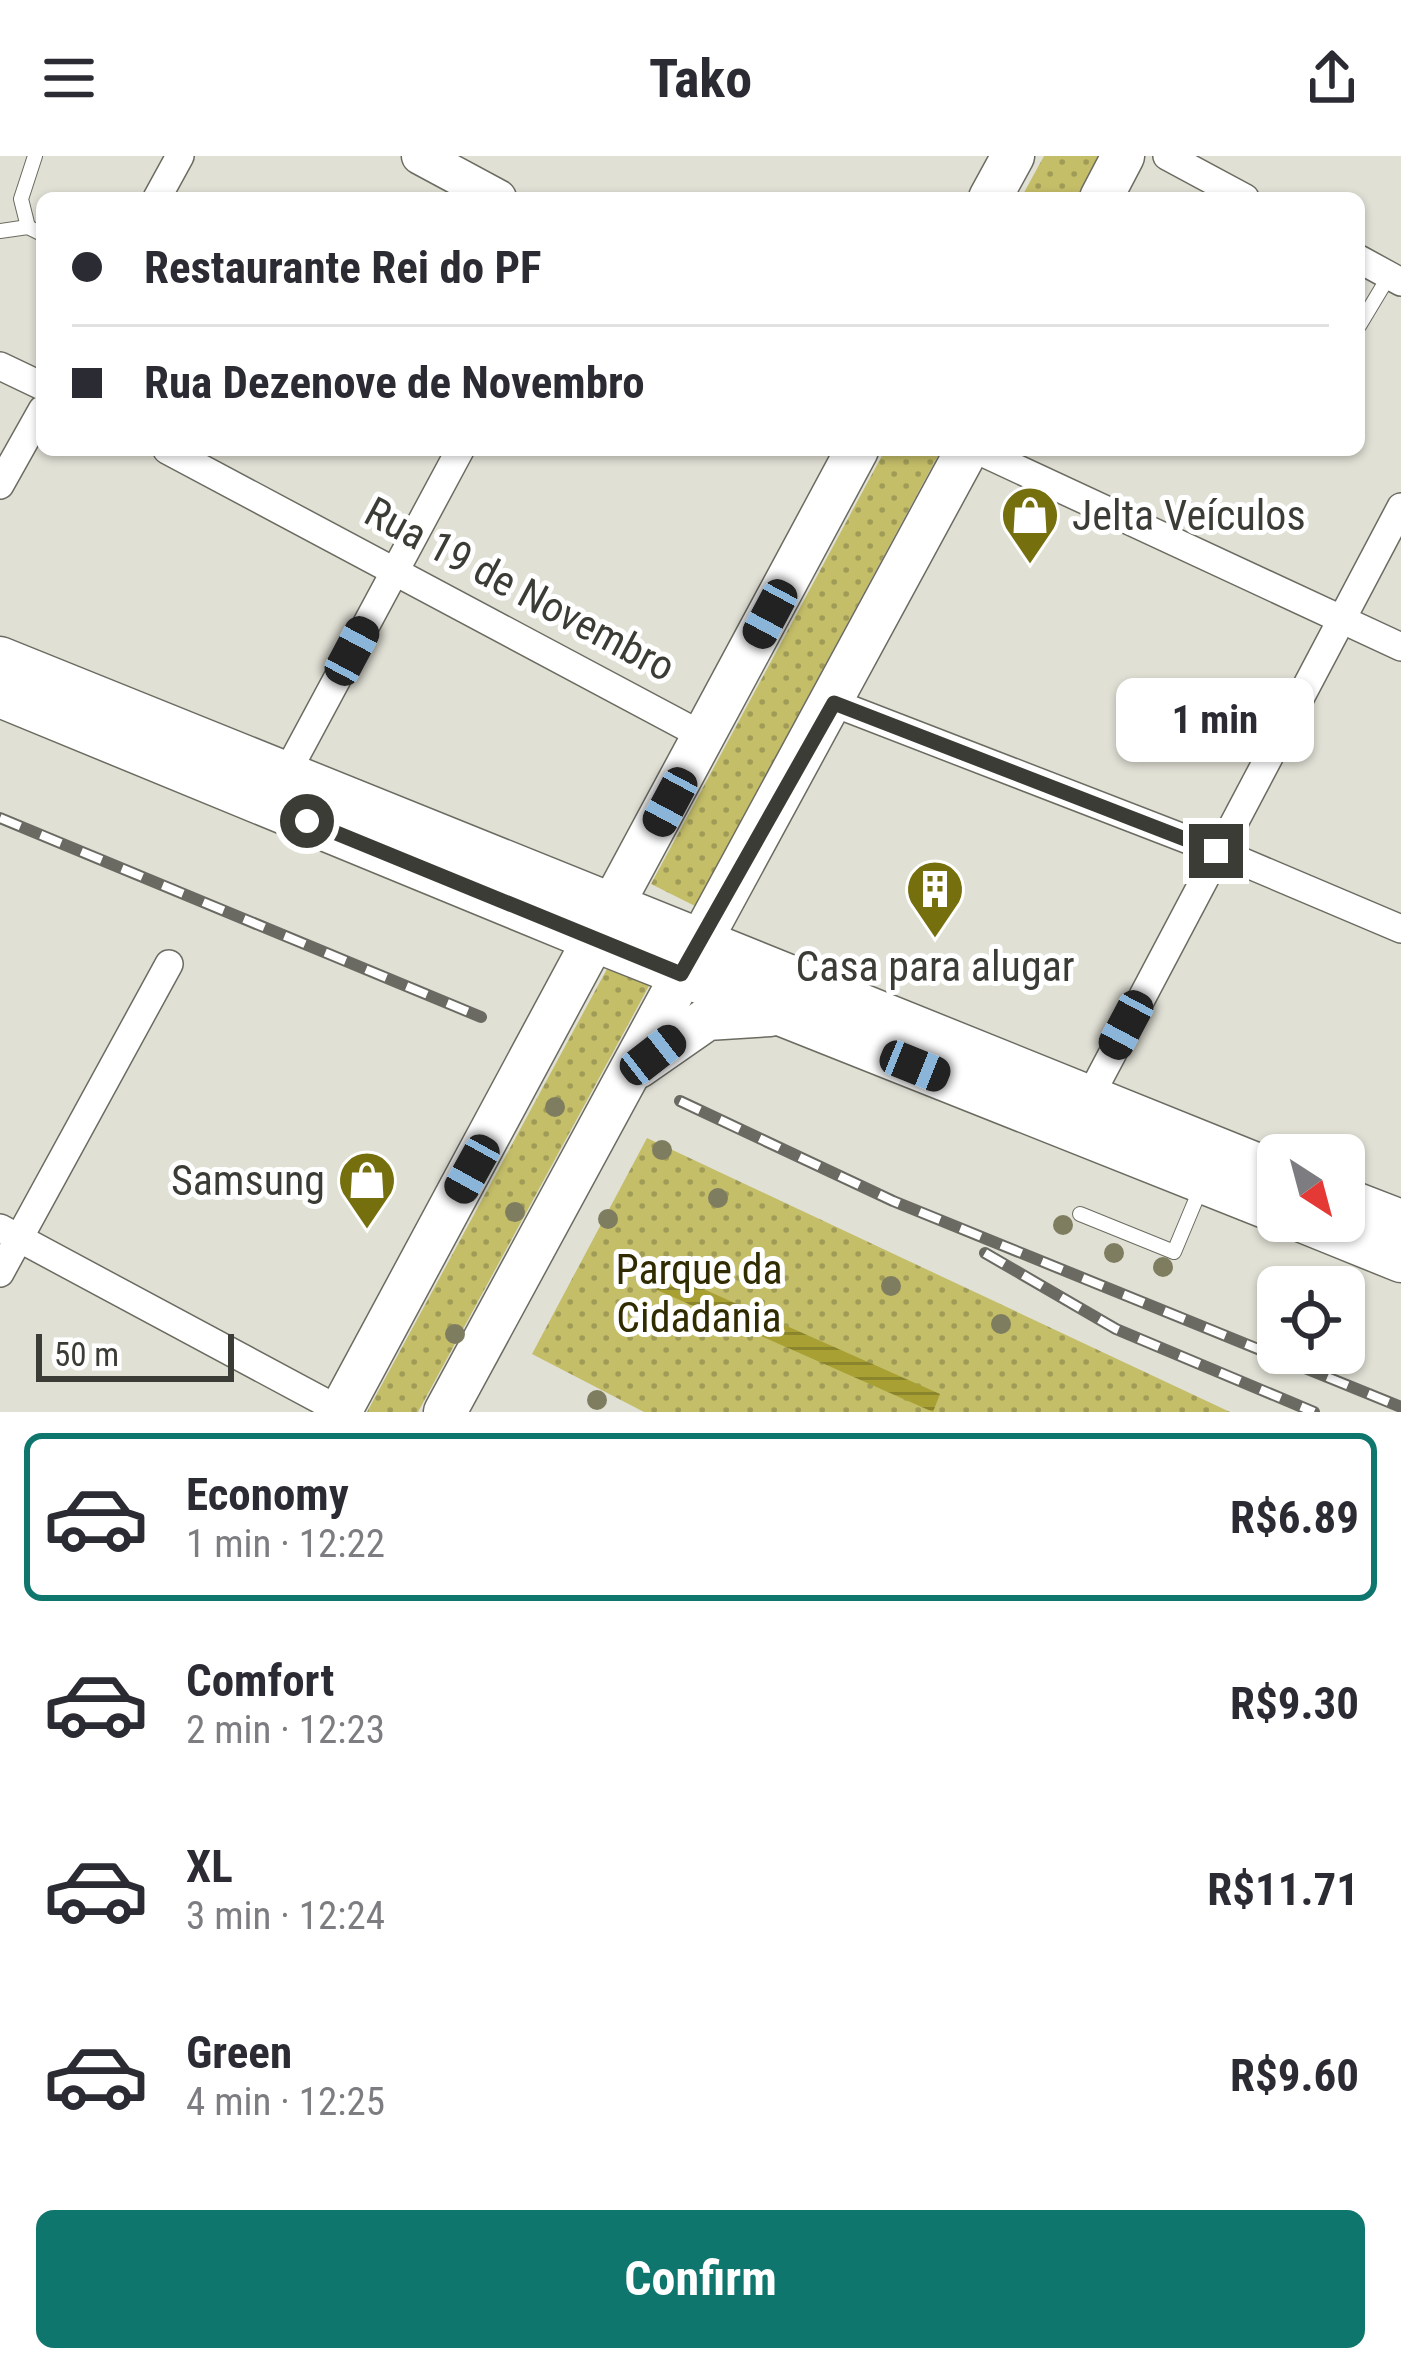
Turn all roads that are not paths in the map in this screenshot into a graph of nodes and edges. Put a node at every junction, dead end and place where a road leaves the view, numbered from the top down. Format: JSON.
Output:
{"nodes":[{"id":1,"x":34,"y":156,"type":"edge"},
{"id":2,"x":180,"y":156,"type":"edge"},
{"id":3,"x":421,"y":156,"type":"edge"},
{"id":4,"x":1013,"y":156,"type":"edge"},
{"id":5,"x":1123,"y":156,"type":"edge"},
{"id":6,"x":1167,"y":156,"type":"edge"},
{"id":7,"x":160,"y":192,"type":"edge"},
{"id":8,"x":487,"y":192,"type":"edge"},
{"id":9,"x":993,"y":192,"type":"edge"},
{"id":10,"x":1103,"y":192,"type":"edge"},
{"id":11,"x":1234,"y":192,"type":"edge"},
{"id":12,"x":35,"y":230,"type":"edge"},
{"id":13,"x":0,"y":231,"type":"edge"},
{"id":14,"x":1365,"y":263,"type":"edge"},
{"id":15,"x":1395,"y":279,"type":"edge"},
{"id":16,"x":1365,"y":318,"type":"edge"},
{"id":17,"x":0,"y":366,"type":"edge"},
{"id":18,"x":36,"y":383,"type":"edge"},
{"id":19,"x":36,"y":421,"type":"edge"},
{"id":20,"x":179,"y":456,"type":"edge"},
{"id":21,"x":457,"y":456,"type":"edge"},
{"id":22,"x":854,"y":456,"type":"edge"},
{"id":23,"x":964,"y":456,"type":"edge"},
{"id":24,"x":990,"y":456,"type":"edge"},
{"id":25,"x":0,"y":485,"type":"edge"},
{"id":26,"x":1401,"y":507,"type":"edge"},
{"id":27,"x":396,"y":568,"type":"junction"},
{"id":28,"x":1339,"y":622,"type":"junction"},
{"id":29,"x":1401,"y":647,"type":"edge"},
{"id":30,"x":0,"y":658,"type":"edge"},
{"id":31,"x":0,"y":696,"type":"edge"},
{"id":32,"x":834,"y":703,"type":"junction"},
{"id":33,"x":705,"y":737,"type":"junction"},
{"id":34,"x":286,"y":774,"type":"junction"},
{"id":35,"x":1216,"y":851,"type":"junction"},
{"id":36,"x":616,"y":902,"type":"junction"},
{"id":37,"x":1401,"y":929,"type":"edge"},
{"id":38,"x":701,"y":936,"type":"junction"},
{"id":39,"x":596,"y":941,"type":"junction"},
{"id":40,"x":169,"y":964,"type":"dead end"},
{"id":41,"x":681,"y":974,"type":"junction"},
{"id":42,"x":791,"y":1017,"type":"junction"},
{"id":43,"x":627,"y":1075,"type":"junction"},
{"id":44,"x":1089,"y":1098,"type":"junction"},
{"id":45,"x":1257,"y":1165,"type":"edge"},
{"id":46,"x":1204,"y":1182,"type":"junction"},
{"id":47,"x":1257,"y":1203,"type":"edge"},
{"id":48,"x":1365,"y":1207,"type":"edge"},
{"id":49,"x":1080,"y":1214,"type":"dead end"},
{"id":50,"x":1401,"y":1221,"type":"edge"},
{"id":51,"x":10,"y":1233,"type":"edge"},
{"id":52,"x":1354,"y":1242,"type":"edge"},
{"id":53,"x":1401,"y":1261,"type":"edge"},
{"id":54,"x":0,"y":1273,"type":"edge"},
{"id":55,"x":341,"y":1412,"type":"edge"},
{"id":56,"x":445,"y":1412,"type":"edge"}],
"edges":[{"from":1,"to":12,"type":"lane"},
{"from":2,"to":7,"type":"street"},
{"from":3,"to":8,"type":"street"},
{"from":4,"to":9,"type":"main road"},
{"from":5,"to":10,"type":"main road"},
{"from":6,"to":11,"type":"street"},
{"from":12,"to":13,"type":"lane"},
{"from":14,"to":15,"type":"street"},
{"from":15,"to":16,"type":"lane"},
{"from":17,"to":18,"type":"street"},
{"from":19,"to":25,"type":"street"},
{"from":20,"to":27,"type":"street","name":"Rua 19 de Novembro"},
{"from":21,"to":27,"type":"street"},
{"from":22,"to":33,"type":"main road"},
{"from":23,"to":32,"type":"main road"},
{"from":24,"to":28,"type":"street"},
{"from":26,"to":28,"type":"street"},
{"from":27,"to":33,"type":"street","name":"Rua 19 de Novembro"},
{"from":27,"to":34,"type":"street"},
{"from":28,"to":29,"type":"street"},
{"from":28,"to":35,"type":"street"},
{"from":30,"to":34,"type":"main road"},
{"from":31,"to":39,"type":"main road"},
{"from":32,"to":35,"type":"street"},
{"from":32,"to":38,"type":"main road"},
{"from":33,"to":36,"type":"main road"},
{"from":34,"to":36,"type":"main road"},
{"from":35,"to":37,"type":"street"},
{"from":35,"to":44,"type":"street"},
{"from":36,"to":38,"type":"main road"},
{"from":36,"to":39,"type":"main road"},
{"from":38,"to":41,"type":"main road"},
{"from":38,"to":44,"type":"main road"},
{"from":39,"to":41,"type":"main road"},
{"from":39,"to":55,"type":"main road"},
{"from":40,"to":51,"type":"street"},
{"from":41,"to":42,"type":"main road"},
{"from":41,"to":43,"type":"main road"},
{"from":42,"to":43,"type":"main road"},
{"from":42,"to":46,"type":"main road"},
{"from":43,"to":56,"type":"main road"},
{"from":44,"to":45,"type":"main road"},
{"from":46,"to":47,"type":"main road"},
{"from":46,"to":49,"type":"lane"},
{"from":48,"to":50,"type":"main road"},
{"from":51,"to":54,"type":"street"},
{"from":51,"to":55,"type":"street"},
{"from":52,"to":53,"type":"main road"}]}
